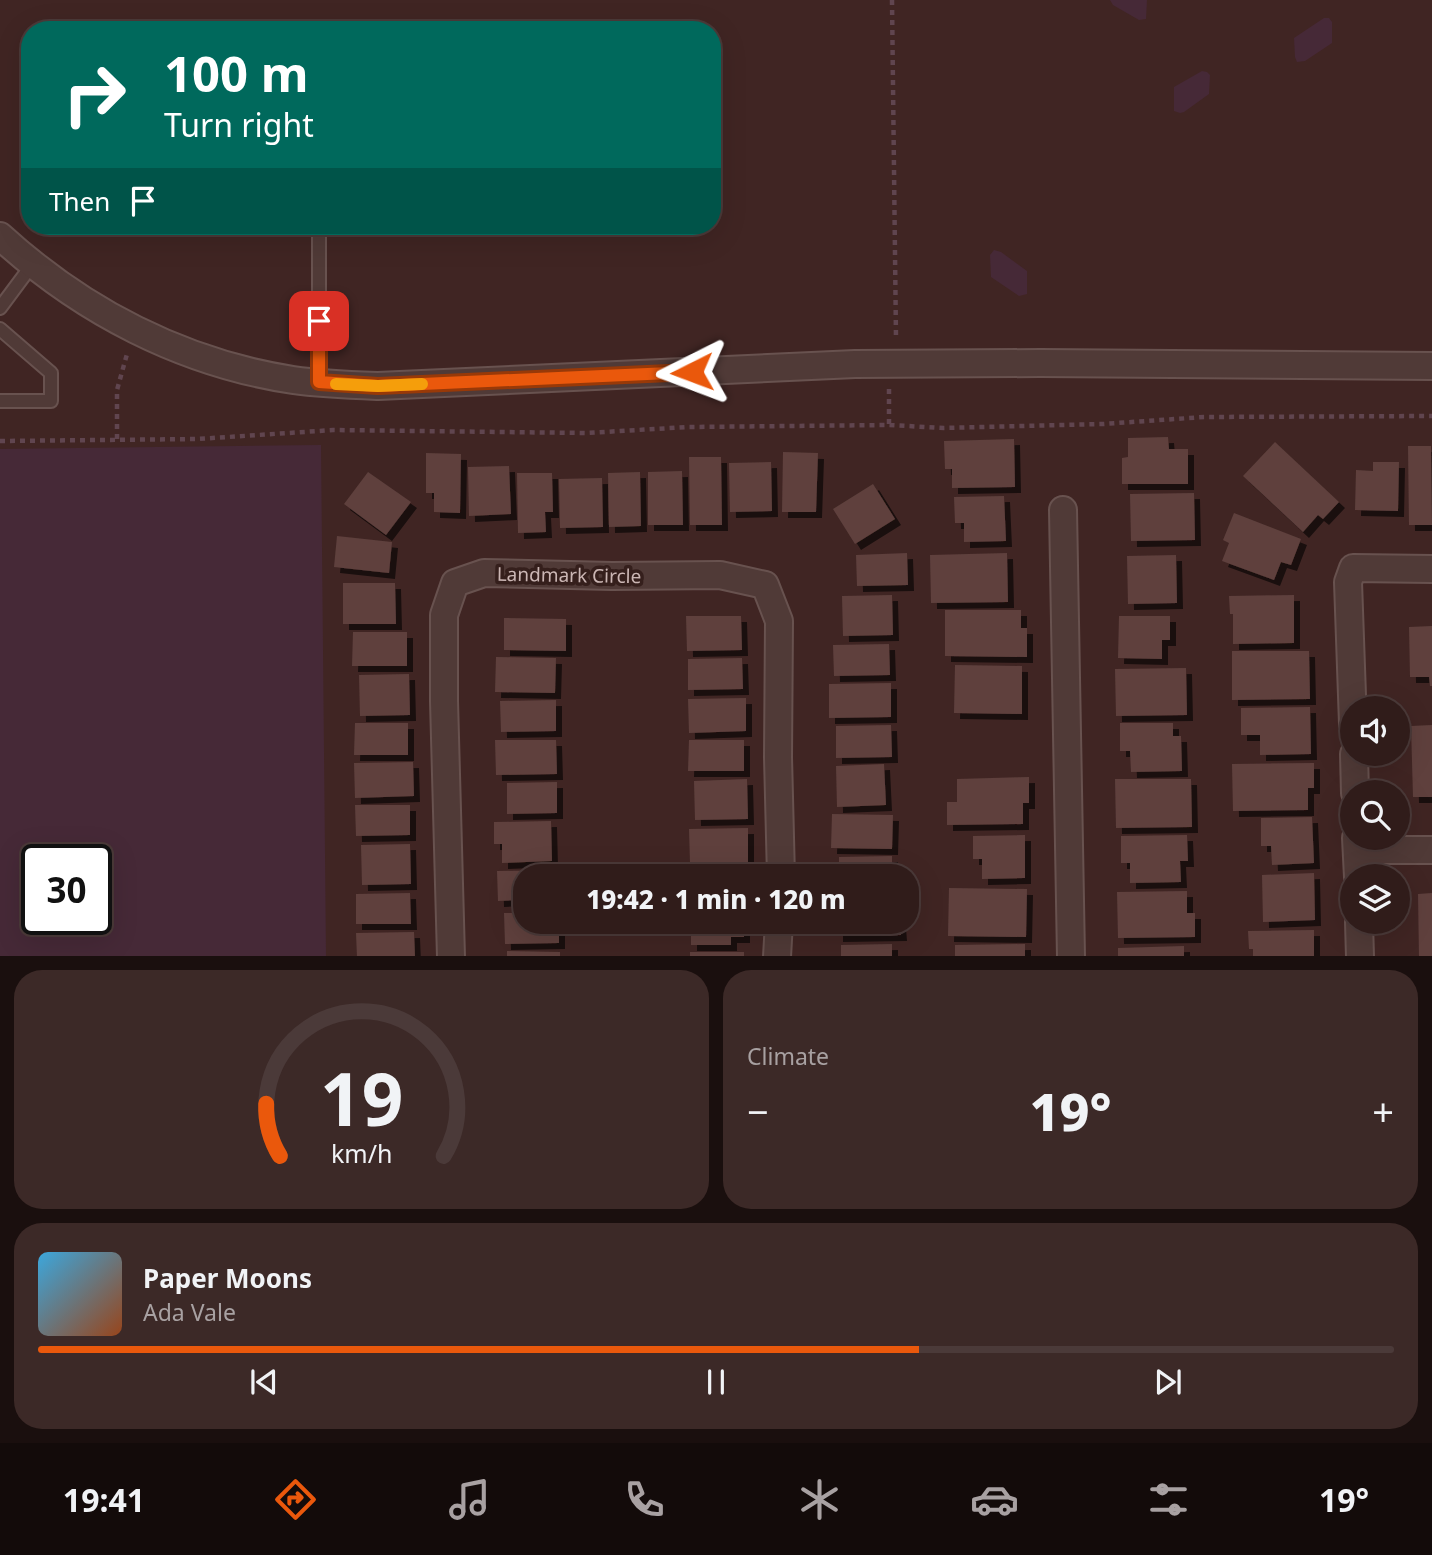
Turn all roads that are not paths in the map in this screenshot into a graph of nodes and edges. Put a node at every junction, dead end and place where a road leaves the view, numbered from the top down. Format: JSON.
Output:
{"nodes":[{"id":1,"x":319,"y":235,"type":"edge"},
{"id":2,"x":0,"y":236,"type":"edge"},
{"id":3,"x":32,"y":265,"type":"junction"},
{"id":4,"x":0,"y":307,"type":"edge"},
{"id":5,"x":0,"y":328,"type":"edge"},
{"id":6,"x":1432,"y":366,"type":"edge"},
{"id":7,"x":319,"y":382,"type":"junction"},
{"id":8,"x":0,"y":401,"type":"edge"},
{"id":9,"x":1063,"y":510,"type":"dead end"},
{"id":10,"x":1432,"y":569,"type":"edge"},
{"id":11,"x":1352,"y":696,"type":"edge"},
{"id":12,"x":1410,"y":848,"type":"edge"},
{"id":13,"x":1432,"y":850,"type":"edge"},
{"id":14,"x":781,"y":864,"type":"edge"},
{"id":15,"x":779,"y":934,"type":"edge"},
{"id":16,"x":1359,"y":934,"type":"edge"},
{"id":17,"x":451,"y":956,"type":"edge"},
{"id":18,"x":778,"y":956,"type":"edge"},
{"id":19,"x":1071,"y":956,"type":"edge"},
{"id":20,"x":1360,"y":956,"type":"edge"}],
"edges":[{"from":1,"to":7,"type":"lane"},
{"from":2,"to":3,"type":"street"},
{"from":3,"to":4,"type":"lane"},
{"from":3,"to":7,"type":"street"},
{"from":5,"to":8,"type":"lane"},
{"from":6,"to":7,"type":"street"},
{"from":9,"to":19,"type":"street"},
{"from":10,"to":11,"type":"street"},
{"from":12,"to":13,"type":"street"},
{"from":14,"to":17,"type":"street","name":"Landmark Circle"},
{"from":15,"to":18,"type":"street"},
{"from":16,"to":20,"type":"street"}]}
